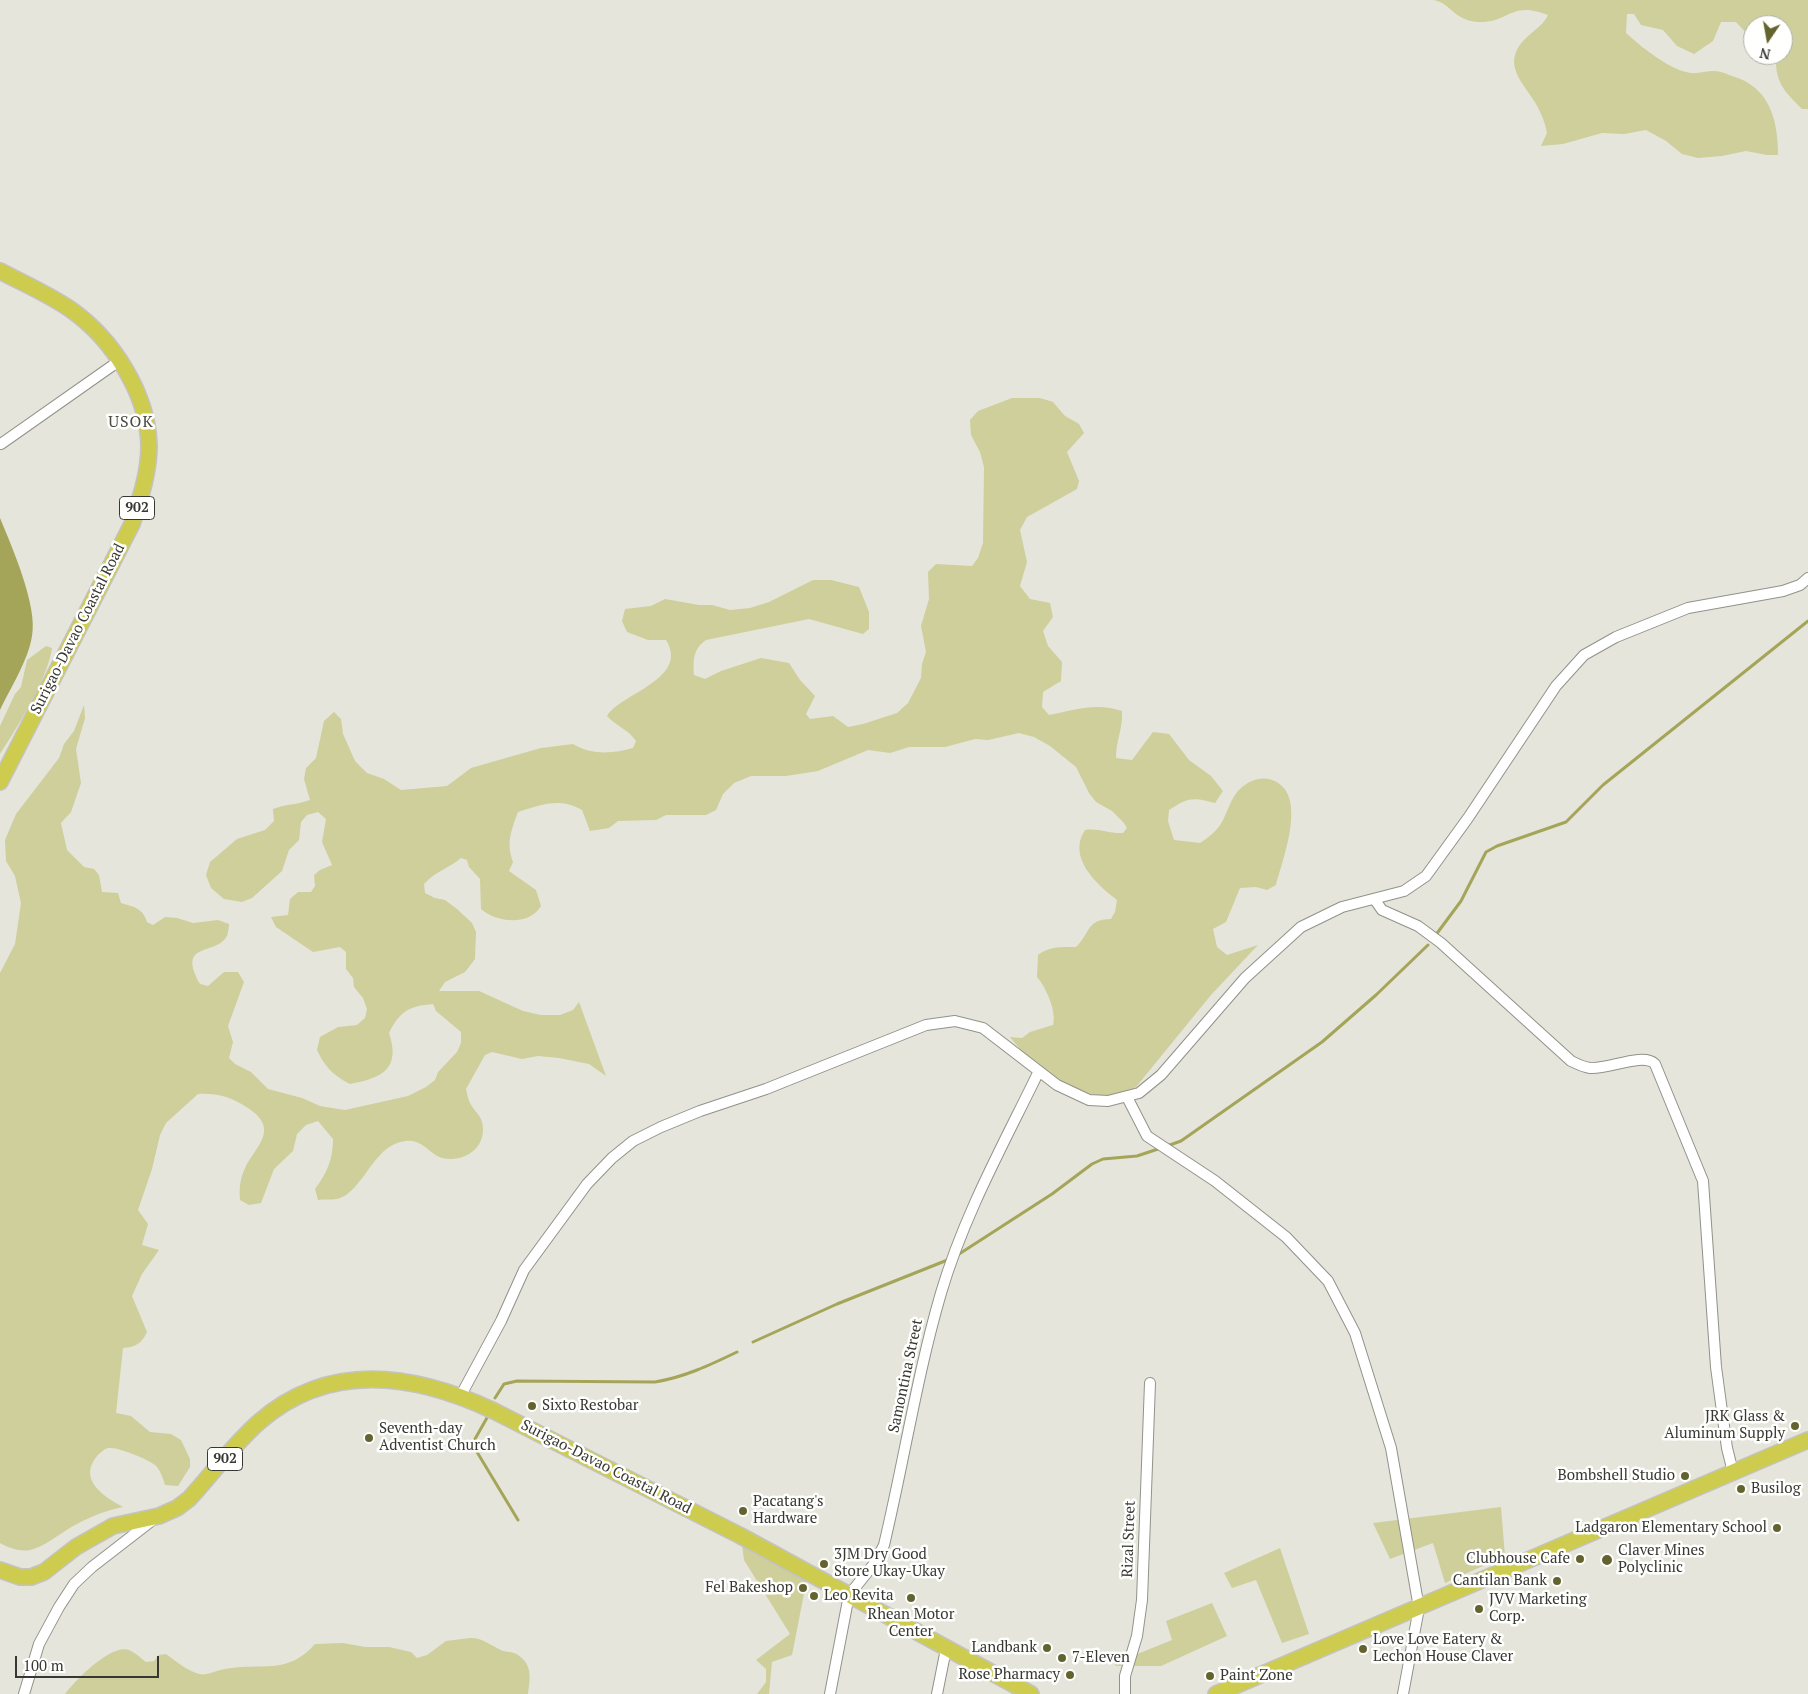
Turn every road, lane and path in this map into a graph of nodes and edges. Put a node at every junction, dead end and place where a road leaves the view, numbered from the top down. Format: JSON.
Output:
{"nodes":[{"id":1,"x":0,"y":271,"type":"edge"},
{"id":2,"x":119,"y":360,"type":"junction"},
{"id":3,"x":2,"y":444,"type":"dead end"},
{"id":4,"x":1808,"y":578,"type":"edge"},
{"id":5,"x":0,"y":782,"type":"edge"},
{"id":6,"x":1375,"y":900,"type":"junction"},
{"id":7,"x":1039,"y":1071,"type":"junction"},
{"id":8,"x":1127,"y":1097,"type":"junction"},
{"id":9,"x":1150,"y":1383,"type":"dead end"},
{"id":10,"x":461,"y":1395,"type":"junction"},
{"id":11,"x":1808,"y":1440,"type":"edge"},
{"id":12,"x":1733,"y":1472,"type":"junction"},
{"id":13,"x":158,"y":1516,"type":"junction"},
{"id":14,"x":0,"y":1570,"type":"edge"},
{"id":15,"x":849,"y":1595,"type":"junction"},
{"id":16,"x":1419,"y":1608,"type":"junction"},
{"id":17,"x":946,"y":1650,"type":"junction"},
{"id":18,"x":1224,"y":1692,"type":"edge"},
{"id":19,"x":24,"y":1694,"type":"edge"},
{"id":20,"x":830,"y":1694,"type":"edge"},
{"id":21,"x":937,"y":1694,"type":"edge"},
{"id":22,"x":1031,"y":1694,"type":"edge"},
{"id":23,"x":1125,"y":1694,"type":"edge"},
{"id":24,"x":1404,"y":1694,"type":"edge"}],
"edges":[{"from":1,"to":2,"type":"highway","name":"Surigao-Davao Coastal Road","number":"902"},
{"from":2,"to":3,"type":"street"},
{"from":2,"to":5,"type":"highway","name":"Surigao-Davao Coastal Road","number":"902"},
{"from":4,"to":6,"type":"street"},
{"from":6,"to":8,"type":"street"},
{"from":6,"to":12,"type":"street"},
{"from":7,"to":8,"type":"street"},
{"from":7,"to":10,"type":"street"},
{"from":7,"to":15,"type":"street","name":"Samontina Street"},
{"from":8,"to":16,"type":"street"},
{"from":9,"to":23,"type":"street","name":"Rizal Street"},
{"from":10,"to":13,"type":"highway","name":"Surigao-Davao Coastal Road","number":"902"},
{"from":10,"to":15,"type":"highway","name":"Surigao-Davao Coastal Road","number":"902"},
{"from":11,"to":12,"type":"highway"},
{"from":12,"to":16,"type":"highway"},
{"from":13,"to":14,"type":"highway","name":"Surigao-Davao Coastal Road","number":"902"},
{"from":13,"to":19,"type":"street"},
{"from":15,"to":17,"type":"highway","name":"Surigao-Davao Coastal Road","number":"902"},
{"from":15,"to":20,"type":"street","name":"Samontina Street"},
{"from":16,"to":18,"type":"highway"},
{"from":16,"to":24,"type":"street"},
{"from":17,"to":21,"type":"street"},
{"from":17,"to":22,"type":"highway","name":"Surigao-Davao Coastal Road","number":"902"}]}
